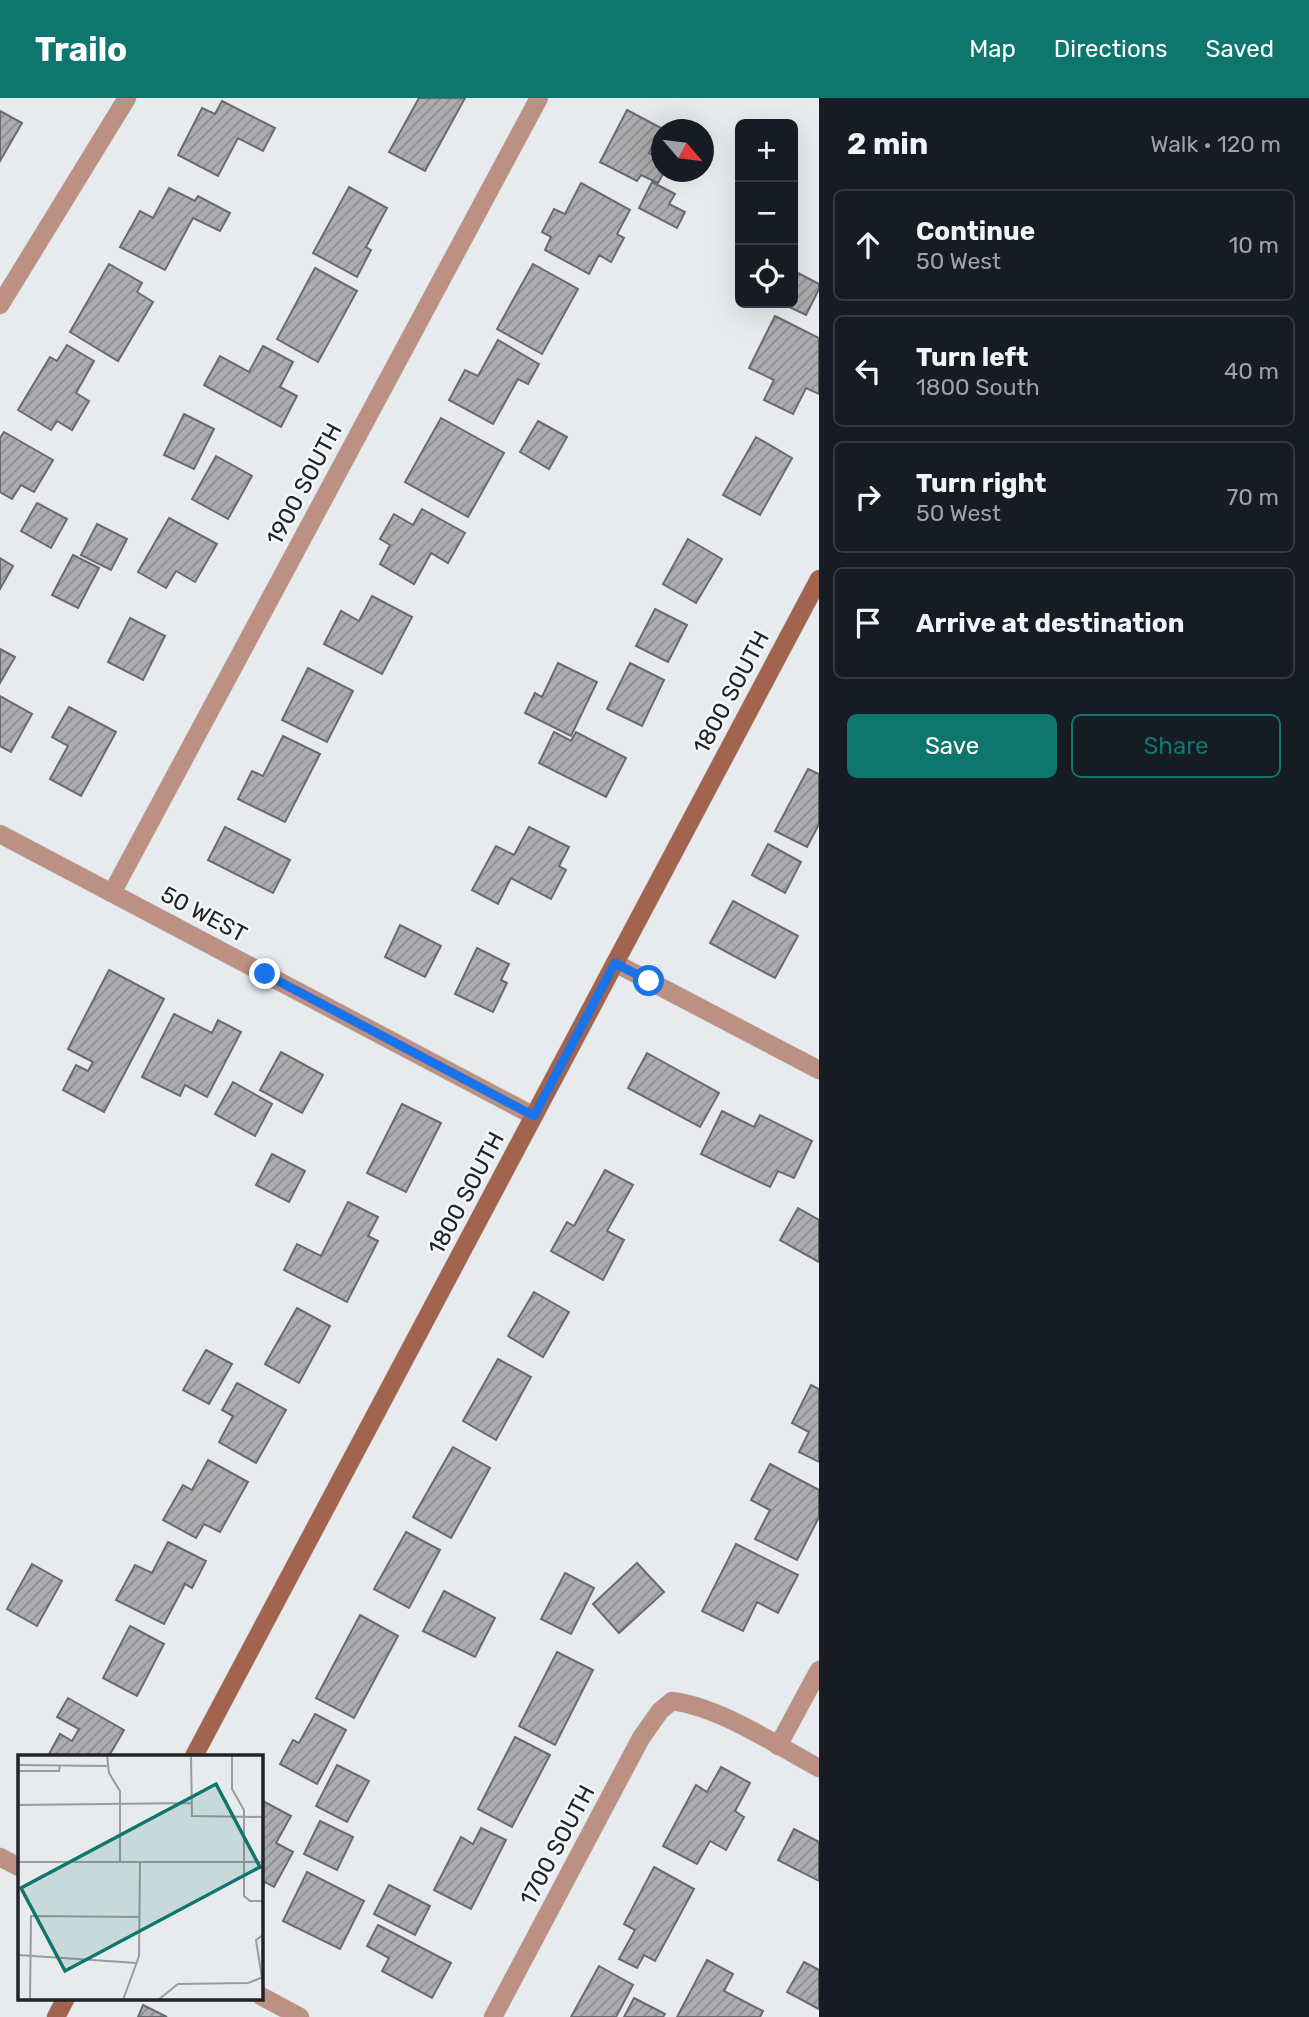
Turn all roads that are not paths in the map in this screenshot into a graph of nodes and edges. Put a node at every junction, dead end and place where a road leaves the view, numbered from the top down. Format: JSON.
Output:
{"nodes":[{"id":1,"x":127,"y":98,"type":"edge"},
{"id":2,"x":539,"y":98,"type":"edge"},
{"id":3,"x":0,"y":305,"type":"edge"},
{"id":4,"x":819,"y":579,"type":"edge"},
{"id":5,"x":0,"y":834,"type":"edge"},
{"id":6,"x":113,"y":893,"type":"junction"},
{"id":7,"x":615,"y":963,"type":"junction"},
{"id":8,"x":819,"y":1070,"type":"edge"},
{"id":9,"x":534,"y":1116,"type":"junction"},
{"id":10,"x":819,"y":1670,"type":"edge"},
{"id":11,"x":778,"y":1746,"type":"junction"},
{"id":12,"x":195,"y":1755,"type":"edge"},
{"id":13,"x":819,"y":1768,"type":"edge"},
{"id":14,"x":0,"y":1857,"type":"edge"},
{"id":15,"x":18,"y":1866,"type":"edge"},
{"id":16,"x":262,"y":1997,"type":"edge"},
{"id":17,"x":65,"y":2000,"type":"edge"},
{"id":18,"x":56,"y":2017,"type":"edge"},
{"id":19,"x":300,"y":2017,"type":"edge"},
{"id":20,"x":493,"y":2017,"type":"edge"}],
"edges":[{"from":1,"to":3,"type":"street"},
{"from":2,"to":6,"type":"street","name":"1900 SOUTH"},
{"from":4,"to":7,"type":"street","name":"1800 SOUTH"},
{"from":5,"to":6,"type":"street","name":"50 WEST"},
{"from":6,"to":9,"type":"street","name":"50 WEST"},
{"from":7,"to":8,"type":"street"},
{"from":7,"to":9,"type":"street","name":"1800 SOUTH"},
{"from":9,"to":12,"type":"street","name":"1800 SOUTH"},
{"from":10,"to":11,"type":"street"},
{"from":11,"to":13,"type":"street"},
{"from":11,"to":20,"type":"street","name":"1700 SOUTH"},
{"from":14,"to":15,"type":"street"},
{"from":16,"to":19,"type":"street"},
{"from":17,"to":18,"type":"street"}]}
